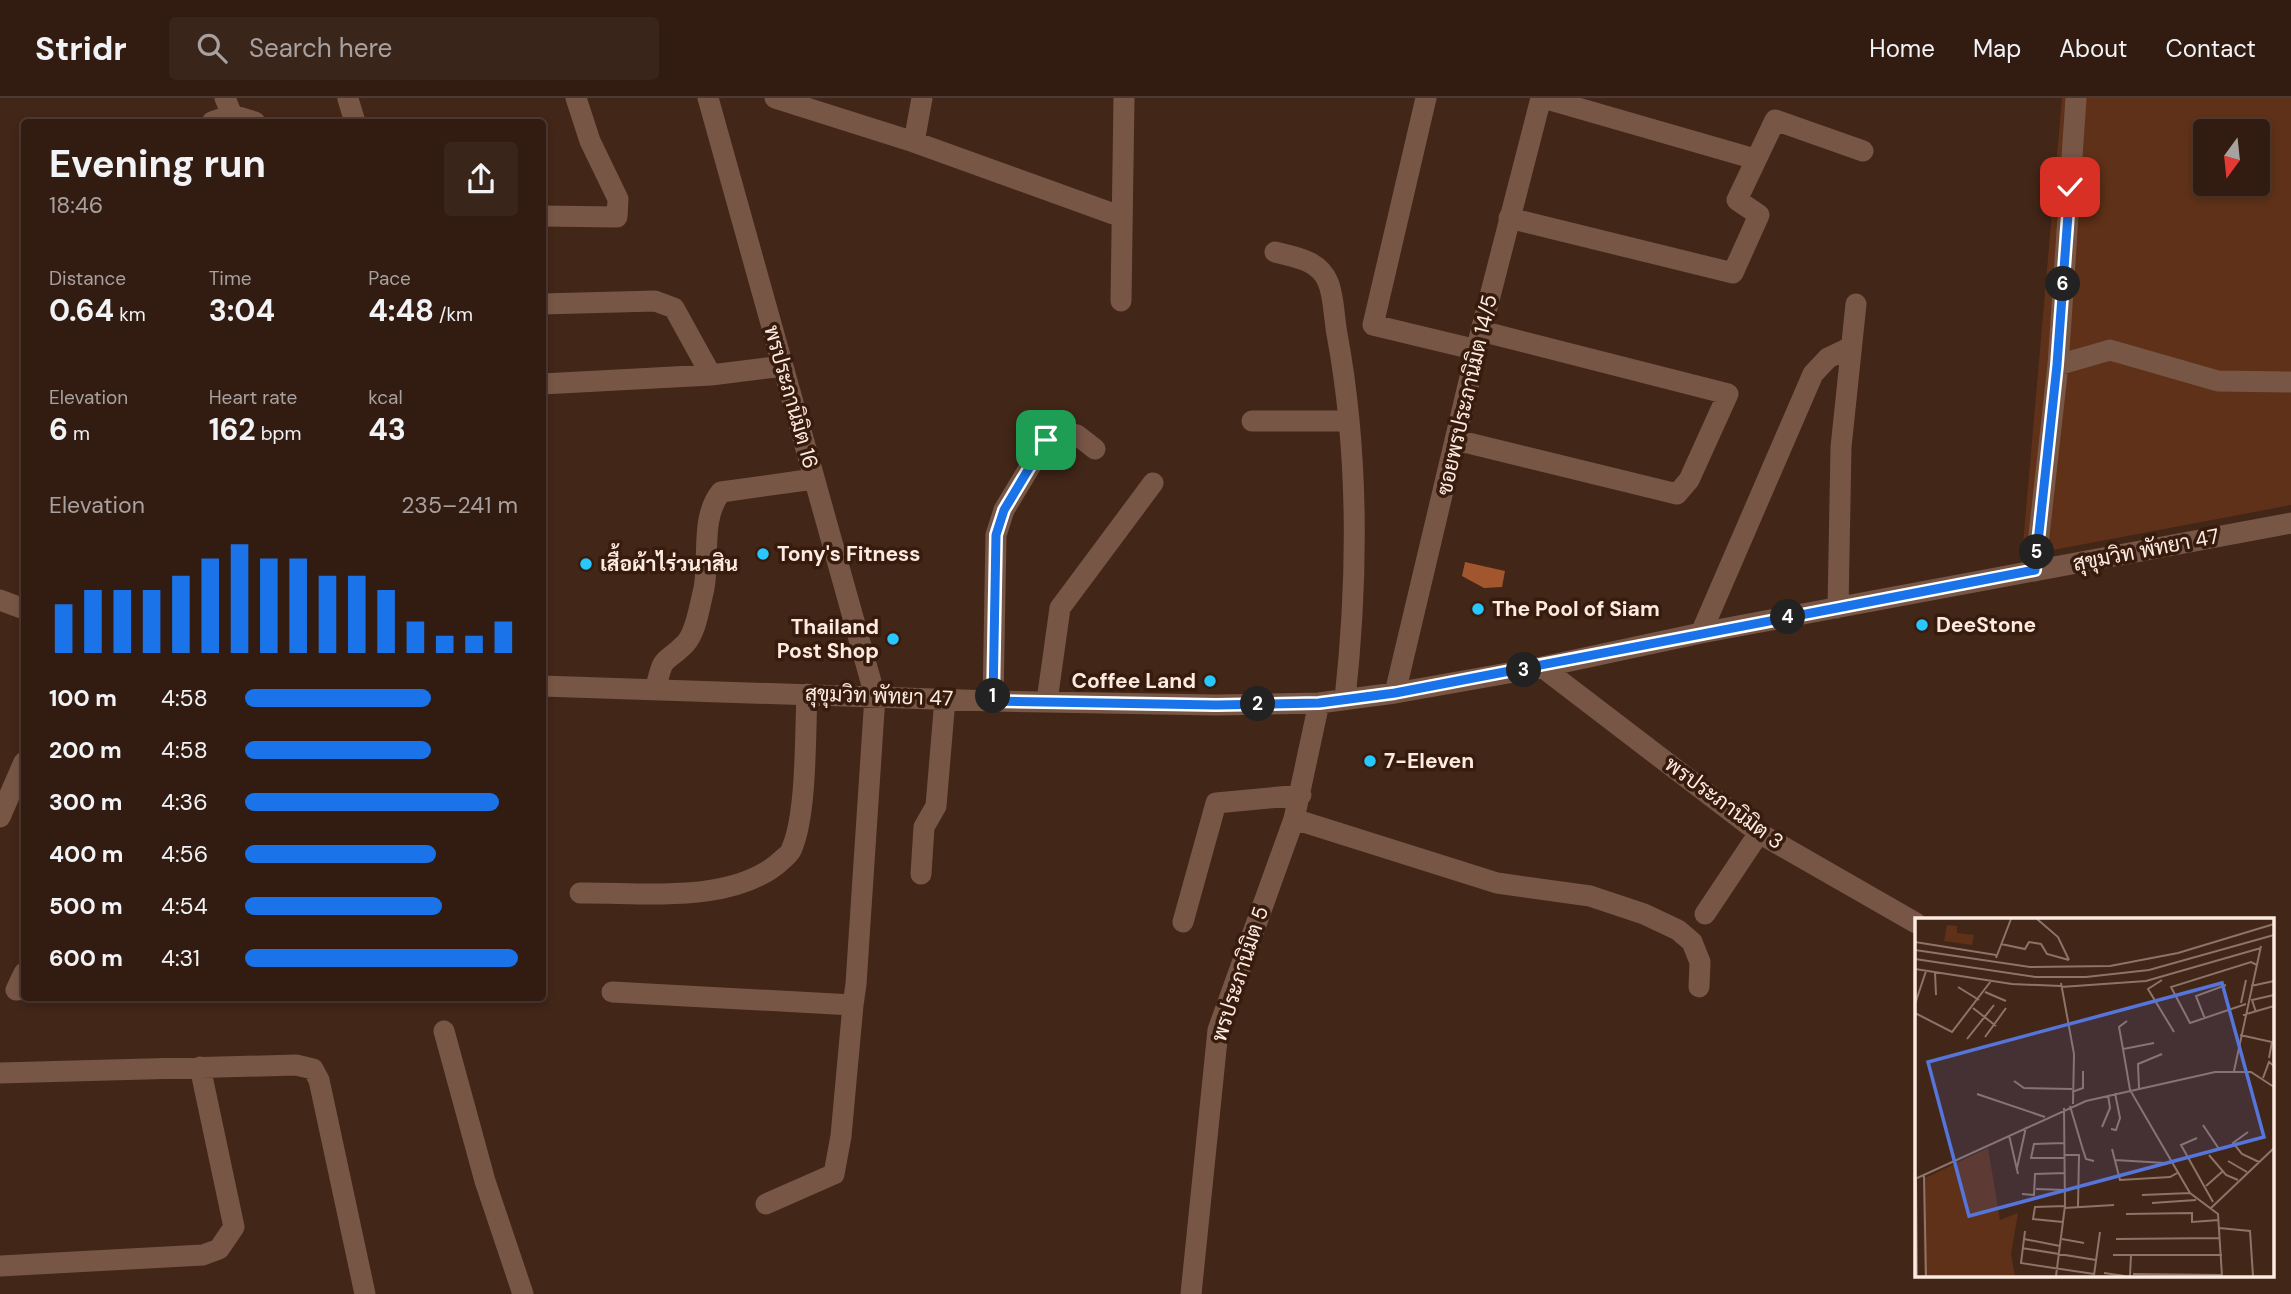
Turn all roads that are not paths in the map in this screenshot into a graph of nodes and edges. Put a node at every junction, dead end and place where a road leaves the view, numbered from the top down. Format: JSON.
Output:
{"nodes":[{"id":1,"x":576,"y":98,"type":"edge"},
{"id":2,"x":708,"y":98,"type":"edge"},
{"id":3,"x":775,"y":98,"type":"edge"},
{"id":4,"x":922,"y":98,"type":"edge"},
{"id":5,"x":1124,"y":98,"type":"edge"},
{"id":6,"x":1426,"y":98,"type":"edge"},
{"id":7,"x":1542,"y":98,"type":"edge"},
{"id":8,"x":2076,"y":98,"type":"edge"},
{"id":9,"x":348,"y":99,"type":"edge"},
{"id":10,"x":223,"y":112,"type":"edge"},
{"id":11,"x":245,"y":119,"type":"edge"},
{"id":12,"x":354,"y":119,"type":"edge"},
{"id":13,"x":914,"y":142,"type":"junction"},
{"id":14,"x":1863,"y":151,"type":"dead end"},
{"id":15,"x":1755,"y":159,"type":"junction"},
{"id":16,"x":546,"y":216,"type":"edge"},
{"id":17,"x":1122,"y":217,"type":"junction"},
{"id":18,"x":1509,"y":218,"type":"junction"},
{"id":19,"x":1275,"y":252,"type":"dead end"},
{"id":20,"x":1121,"y":300,"type":"dead end"},
{"id":21,"x":546,"y":304,"type":"edge"},
{"id":22,"x":1856,"y":304,"type":"dead end"},
{"id":23,"x":1479,"y":340,"type":"junction"},
{"id":24,"x":1849,"y":348,"type":"junction"},
{"id":25,"x":2057,"y":365,"type":"junction"},
{"id":26,"x":783,"y":366,"type":"junction"},
{"id":27,"x":711,"y":375,"type":"junction"},
{"id":28,"x":2291,"y":382,"type":"edge"},
{"id":29,"x":546,"y":384,"type":"edge"},
{"id":30,"x":1252,"y":421,"type":"dead end"},
{"id":31,"x":1349,"y":421,"type":"junction"},
{"id":32,"x":1456,"y":440,"type":"junction"},
{"id":33,"x":1095,"y":449,"type":"dead end"},
{"id":34,"x":814,"y":479,"type":"junction"},
{"id":35,"x":1153,"y":483,"type":"dead end"},
{"id":36,"x":2291,"y":523,"type":"edge"},
{"id":37,"x":2035,"y":570,"type":"junction"},
{"id":38,"x":0,"y":600,"type":"edge"},
{"id":39,"x":21,"y":608,"type":"edge"},
{"id":40,"x":1838,"y":608,"type":"junction"},
{"id":41,"x":1701,"y":632,"type":"junction"},
{"id":42,"x":1542,"y":667,"type":"junction"},
{"id":43,"x":546,"y":686,"type":"edge"},
{"id":44,"x":656,"y":687,"type":"junction"},
{"id":45,"x":1395,"y":693,"type":"junction"},
{"id":46,"x":807,"y":694,"type":"junction"},
{"id":47,"x":875,"y":696,"type":"junction"},
{"id":48,"x":945,"y":699,"type":"junction"},
{"id":49,"x":1345,"y":699,"type":"junction"},
{"id":50,"x":993,"y":701,"type":"junction"},
{"id":51,"x":1047,"y":701,"type":"junction"},
{"id":52,"x":1319,"y":703,"type":"junction"},
{"id":53,"x":21,"y":769,"type":"edge"},
{"id":54,"x":1301,"y":795,"type":"junction"},
{"id":55,"x":0,"y":817,"type":"edge"},
{"id":56,"x":1294,"y":819,"type":"junction"},
{"id":57,"x":1759,"y":833,"type":"junction"},
{"id":58,"x":921,"y":874,"type":"dead end"},
{"id":59,"x":580,"y":893,"type":"dead end"},
{"id":60,"x":1705,"y":914,"type":"dead end"},
{"id":61,"x":1183,"y":922,"type":"dead end"},
{"id":62,"x":1915,"y":922,"type":"edge"},
{"id":63,"x":1699,"y":987,"type":"dead end"},
{"id":64,"x":612,"y":992,"type":"dead end"},
{"id":65,"x":853,"y":1005,"type":"junction"},
{"id":66,"x":444,"y":1031,"type":"dead end"},
{"id":67,"x":200,"y":1067,"type":"junction"},
{"id":68,"x":0,"y":1073,"type":"edge"},
{"id":69,"x":766,"y":1204,"type":"dead end"},
{"id":70,"x":0,"y":1266,"type":"edge"},
{"id":71,"x":365,"y":1294,"type":"edge"},
{"id":72,"x":523,"y":1294,"type":"edge"},
{"id":73,"x":1191,"y":1294,"type":"edge"}],
"edges":[{"from":1,"to":16,"type":"street"},
{"from":2,"to":26,"type":"street","name":"พรประภานิมิต 16"},
{"from":3,"to":13,"type":"street"},
{"from":4,"to":13,"type":"street"},
{"from":5,"to":17,"type":"street"},
{"from":6,"to":23,"type":"street"},
{"from":7,"to":15,"type":"street"},
{"from":7,"to":18,"type":"street","name":"ซอยพรประภานิมิต 14/5"},
{"from":8,"to":25,"type":"street"},
{"from":9,"to":12,"type":"street"},
{"from":10,"to":11,"type":"street"},
{"from":13,"to":17,"type":"street"},
{"from":14,"to":15,"type":"street"},
{"from":15,"to":18,"type":"street"},
{"from":17,"to":20,"type":"street"},
{"from":18,"to":23,"type":"street","name":"ซอยพรประภานิมิต 14/5"},
{"from":19,"to":31,"type":"street"},
{"from":21,"to":27,"type":"street"},
{"from":22,"to":24,"type":"street"},
{"from":23,"to":32,"type":"street","name":"ซอยพรประภานิมิต 14/5"},
{"from":23,"to":32,"type":"street"},
{"from":24,"to":40,"type":"street"},
{"from":24,"to":41,"type":"street"},
{"from":25,"to":28,"type":"street"},
{"from":25,"to":37,"type":"street"},
{"from":26,"to":27,"type":"street"},
{"from":26,"to":34,"type":"street","name":"พรประภานิมิต 16"},
{"from":27,"to":29,"type":"street"},
{"from":30,"to":31,"type":"street"},
{"from":31,"to":49,"type":"street"},
{"from":32,"to":45,"type":"street","name":"ซอยพรประภานิมิต 14/5"},
{"from":33,"to":50,"type":"street"},
{"from":34,"to":44,"type":"street"},
{"from":34,"to":47,"type":"street","name":"พรประภานิมิต 16"},
{"from":35,"to":51,"type":"street"},
{"from":36,"to":37,"type":"street","name":"สุขุมวิท พัทยา 47"},
{"from":37,"to":40,"type":"street","name":"สุขุมวิท พัทยา 47"},
{"from":38,"to":39,"type":"street"},
{"from":40,"to":41,"type":"street","name":"สุขุมวิท พัทยา 47"},
{"from":41,"to":42,"type":"street","name":"สุขุมวิท พัทยา 47"},
{"from":42,"to":45,"type":"street","name":"สุขุมวิท พัทยา 47"},
{"from":42,"to":57,"type":"street","name":"พรประภานิมิต 3"},
{"from":43,"to":44,"type":"street","name":"สุขุมวิท พัทยา 47"},
{"from":44,"to":46,"type":"street","name":"สุขุมวิท พัทยา 47"},
{"from":45,"to":49,"type":"street","name":"สุขุมวิท พัทยา 47"},
{"from":46,"to":47,"type":"street","name":"สุขุมวิท พัทยา 47"},
{"from":46,"to":59,"type":"street"},
{"from":47,"to":48,"type":"street","name":"สุขุมวิท พัทยา 47"},
{"from":47,"to":65,"type":"street","name":"พรประภานิมิต 16"},
{"from":48,"to":50,"type":"street","name":"สุขุมวิท พัทยา 47"},
{"from":48,"to":58,"type":"street"},
{"from":49,"to":52,"type":"street","name":"สุขุมวิท พัทยา 47"},
{"from":50,"to":51,"type":"street","name":"สุขุมวิท พัทยา 47"},
{"from":51,"to":52,"type":"street","name":"สุขุมวิท พัทยา 47"},
{"from":52,"to":54,"type":"street","name":"พรประภานิมิต 5"},
{"from":53,"to":55,"type":"street"},
{"from":54,"to":56,"type":"street","name":"พรประภานิมิต 5"},
{"from":54,"to":61,"type":"street"},
{"from":56,"to":63,"type":"street"},
{"from":56,"to":73,"type":"street","name":"พรประภานิมิต 5"},
{"from":57,"to":60,"type":"street"},
{"from":57,"to":62,"type":"street","name":"พรประภานิมิต 3"},
{"from":64,"to":65,"type":"street"},
{"from":65,"to":69,"type":"street","name":"พรประภานิมิต 16"},
{"from":66,"to":72,"type":"street"},
{"from":67,"to":68,"type":"street"},
{"from":67,"to":70,"type":"street"},
{"from":67,"to":71,"type":"street"}]}
